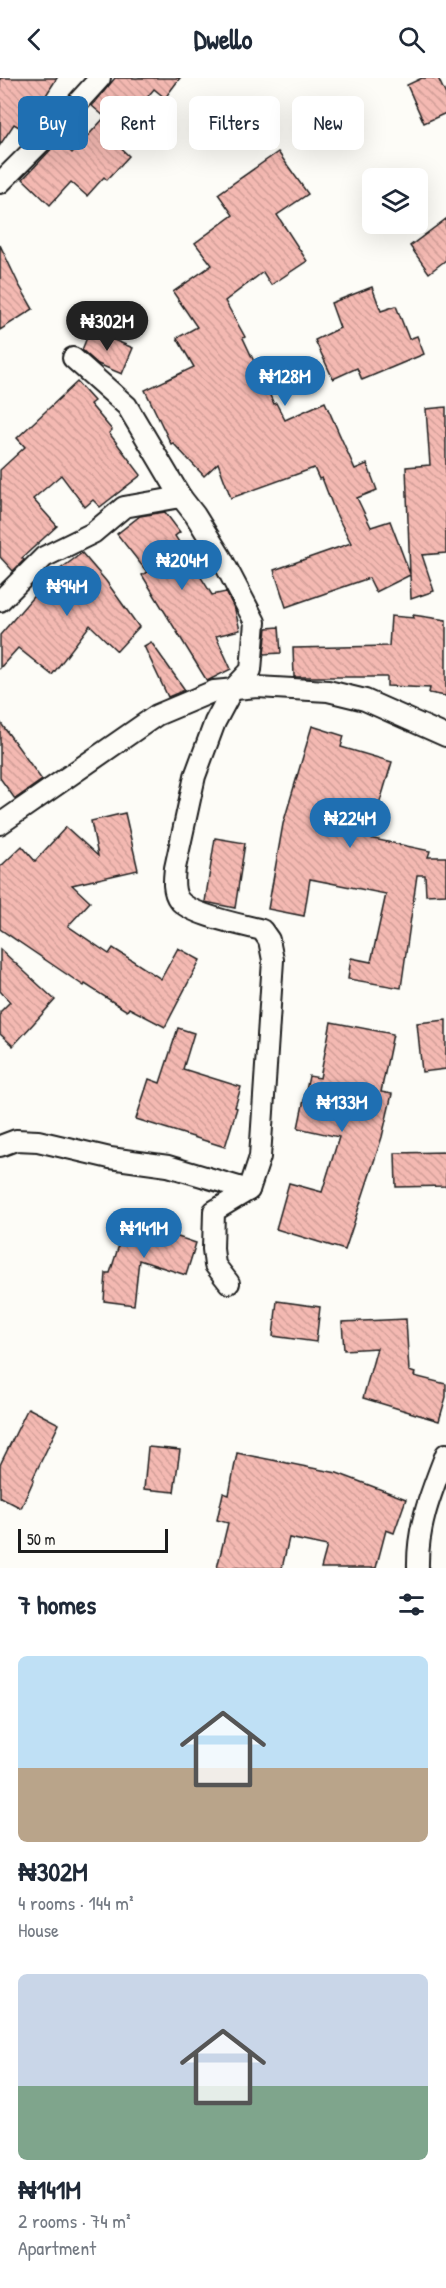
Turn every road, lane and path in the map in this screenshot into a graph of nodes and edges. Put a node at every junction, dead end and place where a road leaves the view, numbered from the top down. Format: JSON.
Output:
{"nodes":[{"id":1,"x":100,"y":78,"type":"edge"},
{"id":2,"x":0,"y":183,"type":"edge"},
{"id":3,"x":73,"y":358,"type":"dead end"},
{"id":4,"x":181,"y":497,"type":"junction"},
{"id":5,"x":0,"y":601,"type":"edge"},
{"id":6,"x":232,"y":690,"type":"junction"},
{"id":7,"x":446,"y":736,"type":"edge"},
{"id":8,"x":0,"y":824,"type":"edge"},
{"id":9,"x":0,"y":1146,"type":"edge"},
{"id":10,"x":249,"y":1190,"type":"junction"},
{"id":11,"x":229,"y":1283,"type":"dead end"},
{"id":12,"x":446,"y":1454,"type":"edge"},
{"id":13,"x":418,"y":1568,"type":"edge"}],
"edges":[{"from":1,"to":2,"type":"street"},
{"from":3,"to":4,"type":"street"},
{"from":4,"to":5,"type":"street"},
{"from":4,"to":6,"type":"street"},
{"from":6,"to":7,"type":"street"},
{"from":6,"to":8,"type":"street"},
{"from":6,"to":10,"type":"street"},
{"from":9,"to":10,"type":"street"},
{"from":10,"to":11,"type":"street"},
{"from":12,"to":13,"type":"street"}]}
